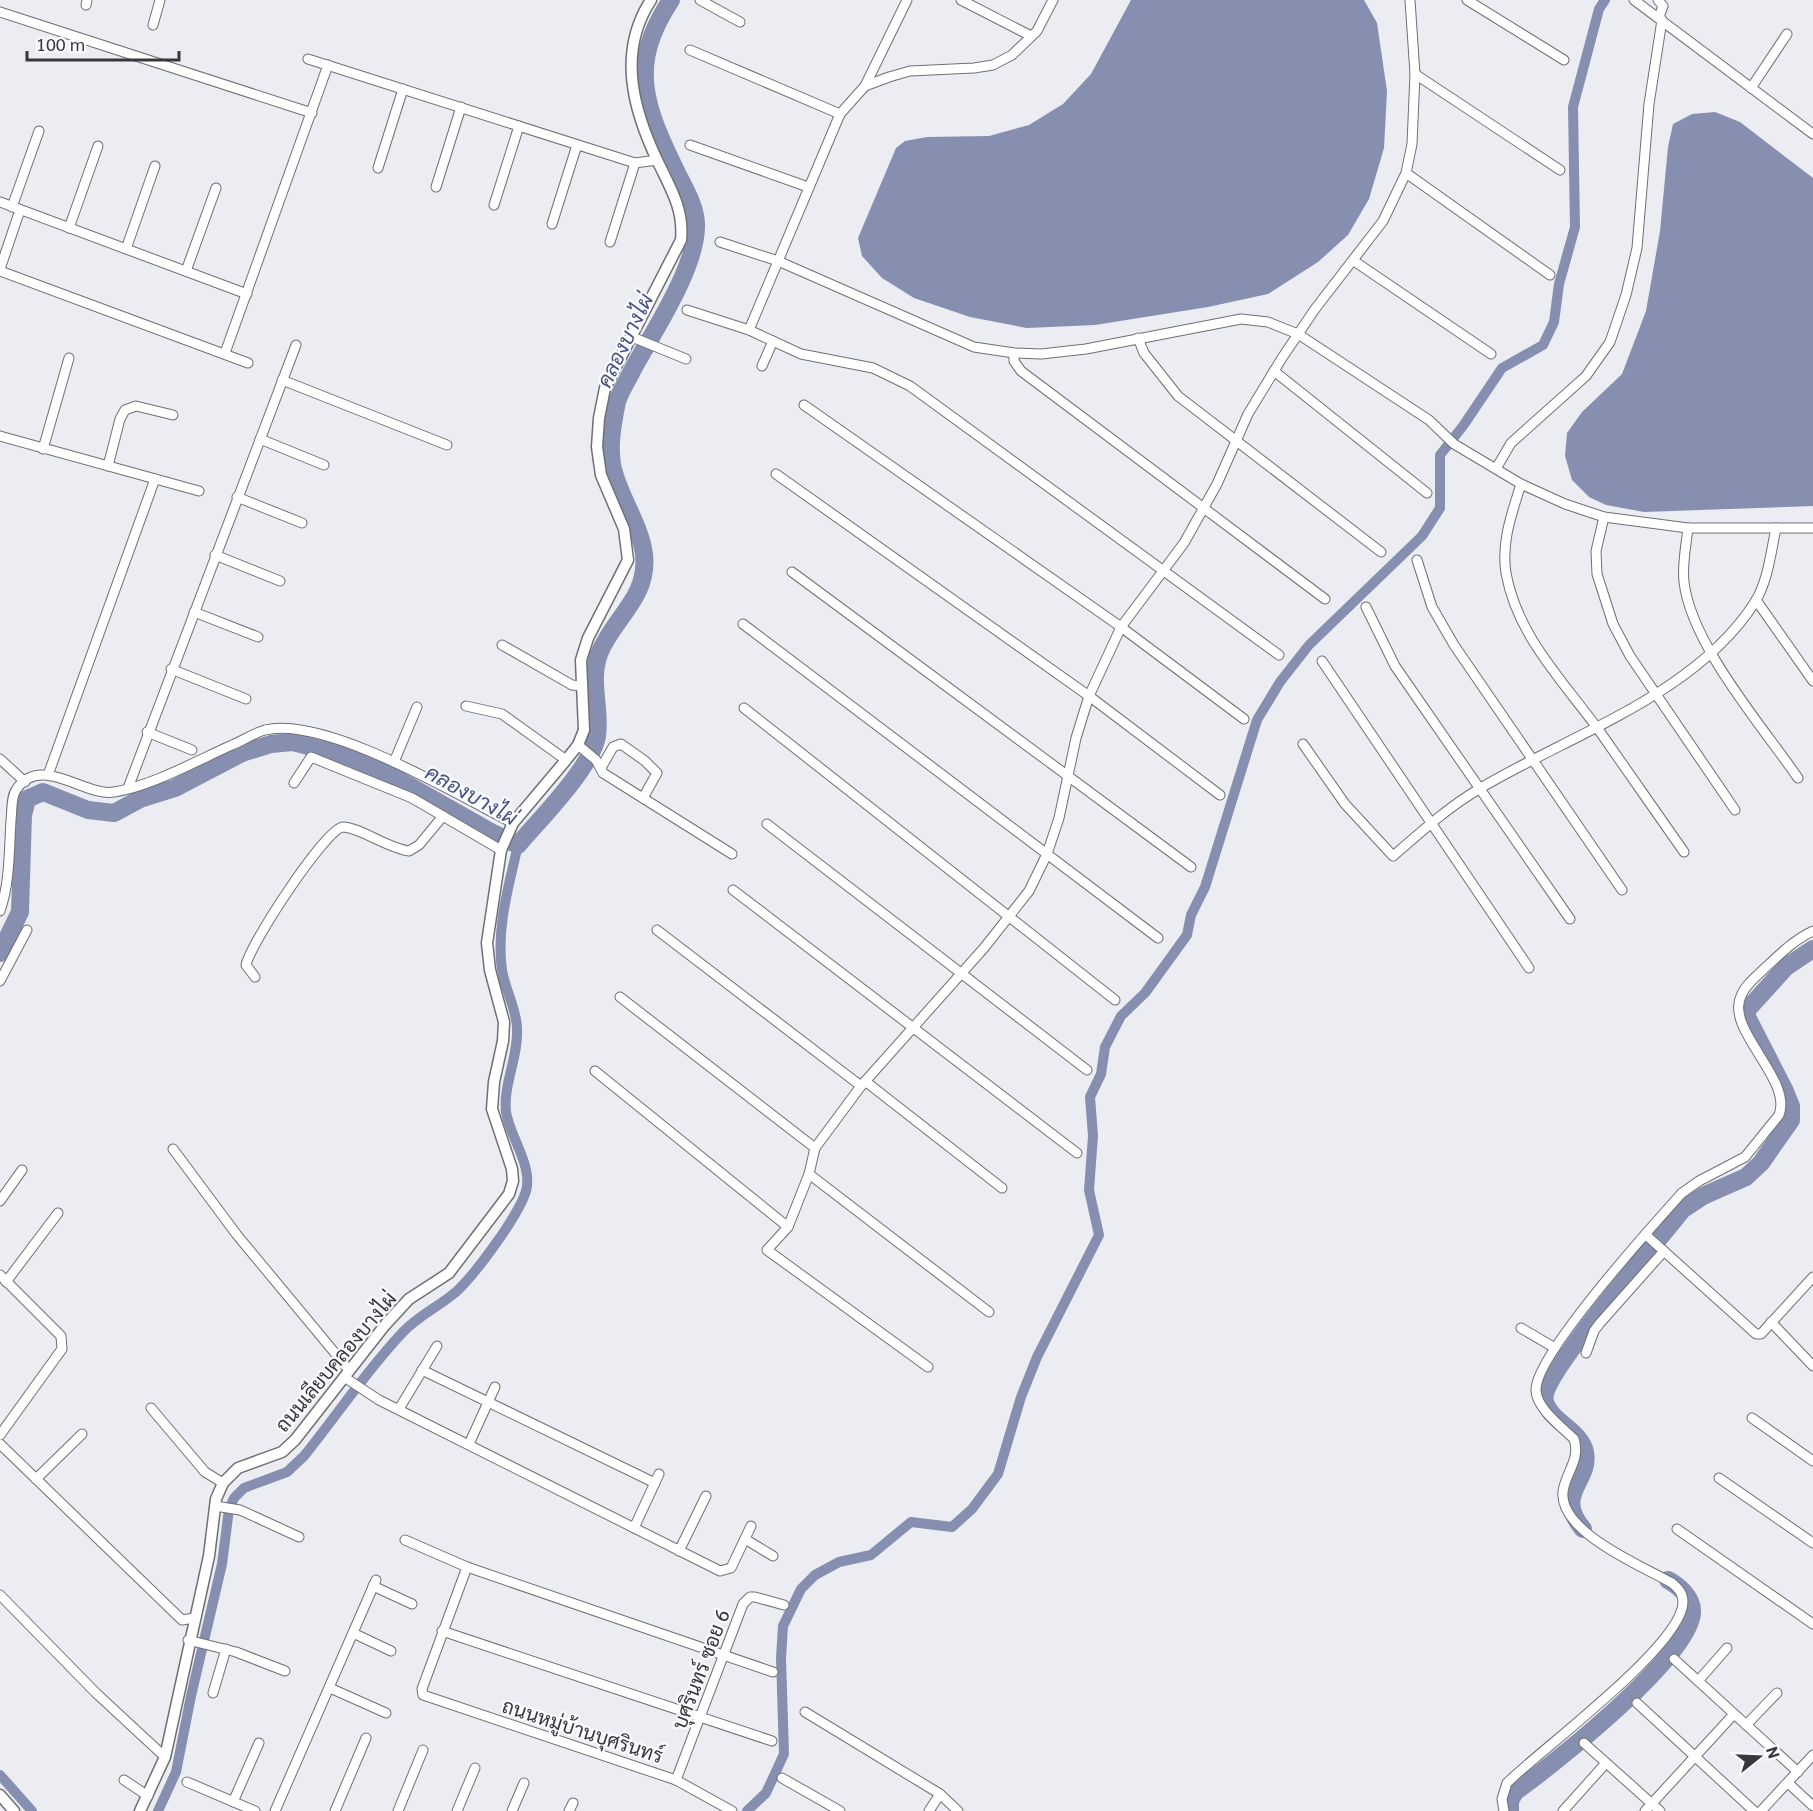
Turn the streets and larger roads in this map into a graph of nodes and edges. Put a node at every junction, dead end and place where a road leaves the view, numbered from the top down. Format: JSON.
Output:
{"nodes":[{"id":1,"x":160,"y":0,"type":"edge"},
{"id":2,"x":651,"y":0,"type":"edge"},
{"id":3,"x":700,"y":0,"type":"edge"},
{"id":4,"x":908,"y":0,"type":"edge"},
{"id":5,"x":961,"y":0,"type":"edge"},
{"id":6,"x":1053,"y":0,"type":"edge"},
{"id":7,"x":1410,"y":0,"type":"edge"},
{"id":8,"x":1467,"y":0,"type":"edge"},
{"id":9,"x":1634,"y":0,"type":"edge"},
{"id":10,"x":1658,"y":0,"type":"edge"},
{"id":11,"x":0,"y":12,"type":"edge"},
{"id":12,"x":1661,"y":19,"type":"junction"},
{"id":13,"x":740,"y":22,"type":"dead end"},
{"id":14,"x":153,"y":25,"type":"dead end"},
{"id":15,"x":1787,"y":34,"type":"dead end"},
{"id":16,"x":1031,"y":36,"type":"junction"},
{"id":17,"x":690,"y":50,"type":"dead end"},
{"id":18,"x":308,"y":59,"type":"dead end"},
{"id":19,"x":1564,"y":60,"type":"dead end"},
{"id":20,"x":328,"y":65,"type":"junction"},
{"id":21,"x":1415,"y":75,"type":"junction"},
{"id":22,"x":865,"y":86,"type":"junction"},
{"id":23,"x":1751,"y":88,"type":"junction"},
{"id":24,"x":403,"y":89,"type":"junction"},
{"id":25,"x":461,"y":108,"type":"junction"},
{"id":26,"x":312,"y":113,"type":"junction"},
{"id":27,"x":840,"y":114,"type":"junction"},
{"id":28,"x":519,"y":126,"type":"junction"},
{"id":29,"x":1811,"y":129,"type":"edge"},
{"id":30,"x":39,"y":131,"type":"dead end"},
{"id":31,"x":577,"y":145,"type":"junction"},
{"id":32,"x":690,"y":145,"type":"dead end"},
{"id":33,"x":98,"y":146,"type":"dead end"},
{"id":34,"x":657,"y":160,"type":"junction"},
{"id":35,"x":635,"y":163,"type":"junction"},
{"id":36,"x":155,"y":166,"type":"dead end"},
{"id":37,"x":378,"y":168,"type":"dead end"},
{"id":38,"x":1560,"y":170,"type":"dead end"},
{"id":39,"x":1406,"y":173,"type":"junction"},
{"id":40,"x":436,"y":186,"type":"dead end"},
{"id":41,"x":808,"y":187,"type":"junction"},
{"id":42,"x":216,"y":188,"type":"dead end"},
{"id":43,"x":0,"y":202,"type":"edge"},
{"id":44,"x":494,"y":205,"type":"dead end"},
{"id":45,"x":16,"y":208,"type":"junction"},
{"id":46,"x":552,"y":224,"type":"dead end"},
{"id":47,"x":69,"y":228,"type":"junction"},
{"id":48,"x":610,"y":242,"type":"dead end"},
{"id":49,"x":720,"y":242,"type":"dead end"},
{"id":50,"x":126,"y":249,"type":"junction"},
{"id":51,"x":778,"y":261,"type":"junction"},
{"id":52,"x":1354,"y":261,"type":"junction"},
{"id":53,"x":0,"y":270,"type":"edge"},
{"id":54,"x":186,"y":271,"type":"junction"},
{"id":55,"x":1550,"y":275,"type":"dead end"},
{"id":56,"x":247,"y":294,"type":"junction"},
{"id":57,"x":687,"y":310,"type":"dead end"},
{"id":58,"x":749,"y":330,"type":"junction"},
{"id":59,"x":1298,"y":334,"type":"junction"},
{"id":60,"x":634,"y":338,"type":"junction"},
{"id":61,"x":1138,"y":338,"type":"junction"},
{"id":62,"x":773,"y":341,"type":"junction"},
{"id":63,"x":296,"y":345,"type":"dead end"},
{"id":64,"x":225,"y":353,"type":"junction"},
{"id":65,"x":1014,"y":353,"type":"junction"},
{"id":66,"x":1491,"y":354,"type":"dead end"},
{"id":67,"x":69,"y":358,"type":"dead end"},
{"id":68,"x":686,"y":358,"type":"dead end"},
{"id":69,"x":248,"y":363,"type":"dead end"},
{"id":70,"x":762,"y":366,"type":"dead end"},
{"id":71,"x":1274,"y":371,"type":"junction"},
{"id":72,"x":282,"y":380,"type":"junction"},
{"id":73,"x":804,"y":405,"type":"dead end"},
{"id":74,"x":173,"y":415,"type":"dead end"},
{"id":75,"x":0,"y":436,"type":"edge"},
{"id":76,"x":260,"y":439,"type":"junction"},
{"id":77,"x":1237,"y":440,"type":"junction"},
{"id":78,"x":447,"y":445,"type":"dead end"},
{"id":79,"x":43,"y":449,"type":"junction"},
{"id":80,"x":324,"y":465,"type":"dead end"},
{"id":81,"x":108,"y":466,"type":"junction"},
{"id":82,"x":1497,"y":467,"type":"junction"},
{"id":83,"x":776,"y":474,"type":"dead end"},
{"id":84,"x":155,"y":479,"type":"junction"},
{"id":85,"x":1521,"y":484,"type":"junction"},
{"id":86,"x":199,"y":491,"type":"dead end"},
{"id":87,"x":1427,"y":493,"type":"dead end"},
{"id":88,"x":237,"y":497,"type":"junction"},
{"id":89,"x":1204,"y":508,"type":"junction"},
{"id":90,"x":1604,"y":517,"type":"junction"},
{"id":91,"x":302,"y":523,"type":"dead end"},
{"id":92,"x":1688,"y":528,"type":"junction"},
{"id":93,"x":1776,"y":528,"type":"junction"},
{"id":94,"x":1813,"y":528,"type":"edge"},
{"id":95,"x":1382,"y":552,"type":"dead end"},
{"id":96,"x":215,"y":555,"type":"junction"},
{"id":97,"x":1417,"y":560,"type":"dead end"},
{"id":98,"x":1164,"y":570,"type":"junction"},
{"id":99,"x":792,"y":572,"type":"dead end"},
{"id":100,"x":280,"y":581,"type":"dead end"},
{"id":101,"x":1325,"y":599,"type":"dead end"},
{"id":102,"x":1756,"y":600,"type":"junction"},
{"id":103,"x":1366,"y":607,"type":"dead end"},
{"id":104,"x":194,"y":612,"type":"junction"},
{"id":105,"x":743,"y":624,"type":"dead end"},
{"id":106,"x":1121,"y":627,"type":"junction"},
{"id":107,"x":258,"y":637,"type":"dead end"},
{"id":108,"x":502,"y":645,"type":"dead end"},
{"id":109,"x":1711,"y":652,"type":"junction"},
{"id":110,"x":1279,"y":655,"type":"dead end"},
{"id":111,"x":1322,"y":661,"type":"dead end"},
{"id":112,"x":171,"y":669,"type":"junction"},
{"id":113,"x":1813,"y":681,"type":"edge"},
{"id":114,"x":581,"y":686,"type":"junction"},
{"id":115,"x":1656,"y":693,"type":"junction"},
{"id":116,"x":1089,"y":696,"type":"junction"},
{"id":117,"x":246,"y":699,"type":"dead end"},
{"id":118,"x":466,"y":706,"type":"dead end"},
{"id":119,"x":417,"y":707,"type":"dead end"},
{"id":120,"x":744,"y":708,"type":"dead end"},
{"id":121,"x":1244,"y":719,"type":"dead end"},
{"id":122,"x":1597,"y":728,"type":"junction"},
{"id":123,"x":147,"y":732,"type":"junction"},
{"id":124,"x":1303,"y":744,"type":"dead end"},
{"id":125,"x":578,"y":745,"type":"junction"},
{"id":126,"x":192,"y":750,"type":"dead end"},
{"id":127,"x":0,"y":759,"type":"edge"},
{"id":128,"x":566,"y":760,"type":"junction"},
{"id":129,"x":394,"y":762,"type":"junction"},
{"id":130,"x":1534,"y":762,"type":"junction"},
{"id":131,"x":598,"y":764,"type":"junction"},
{"id":132,"x":48,"y":775,"type":"junction"},
{"id":133,"x":1068,"y":776,"type":"junction"},
{"id":134,"x":1798,"y":778,"type":"dead end"},
{"id":135,"x":25,"y":782,"type":"junction"},
{"id":136,"x":294,"y":783,"type":"dead end"},
{"id":137,"x":128,"y":788,"type":"junction"},
{"id":138,"x":1479,"y":789,"type":"junction"},
{"id":139,"x":1220,"y":795,"type":"dead end"},
{"id":140,"x":643,"y":798,"type":"junction"},
{"id":141,"x":1735,"y":810,"type":"dead end"},
{"id":142,"x":443,"y":816,"type":"junction"},
{"id":143,"x":766,"y":824,"type":"dead end"},
{"id":144,"x":1431,"y":824,"type":"junction"},
{"id":145,"x":511,"y":827,"type":"junction"},
{"id":146,"x":5,"y":836,"type":"edge"},
{"id":147,"x":502,"y":847,"type":"junction"},
{"id":148,"x":1684,"y":852,"type":"dead end"},
{"id":149,"x":732,"y":854,"type":"dead end"},
{"id":150,"x":1047,"y":854,"type":"junction"},
{"id":151,"x":1191,"y":867,"type":"dead end"},
{"id":152,"x":734,"y":890,"type":"dead end"},
{"id":153,"x":1622,"y":890,"type":"dead end"},
{"id":154,"x":0,"y":911,"type":"edge"},
{"id":155,"x":1009,"y":916,"type":"junction"},
{"id":156,"x":1570,"y":919,"type":"dead end"},
{"id":157,"x":27,"y":930,"type":"dead end"},
{"id":158,"x":657,"y":930,"type":"dead end"},
{"id":159,"x":1813,"y":932,"type":"edge"},
{"id":160,"x":1158,"y":938,"type":"dead end"},
{"id":161,"x":1529,"y":968,"type":"dead end"},
{"id":162,"x":961,"y":974,"type":"junction"},
{"id":163,"x":255,"y":977,"type":"dead end"},
{"id":164,"x":0,"y":981,"type":"edge"},
{"id":165,"x":620,"y":998,"type":"dead end"},
{"id":166,"x":1114,"y":1000,"type":"dead end"},
{"id":167,"x":913,"y":1028,"type":"junction"},
{"id":168,"x":1087,"y":1070,"type":"dead end"},
{"id":169,"x":595,"y":1071,"type":"dead end"},
{"id":170,"x":863,"y":1084,"type":"junction"},
{"id":171,"x":815,"y":1148,"type":"junction"},
{"id":172,"x":173,"y":1149,"type":"dead end"},
{"id":173,"x":1077,"y":1153,"type":"dead end"},
{"id":174,"x":22,"y":1170,"type":"dead end"},
{"id":175,"x":809,"y":1174,"type":"junction"},
{"id":176,"x":1002,"y":1188,"type":"dead end"},
{"id":177,"x":0,"y":1201,"type":"edge"},
{"id":178,"x":58,"y":1213,"type":"dead end"},
{"id":179,"x":788,"y":1227,"type":"junction"},
{"id":180,"x":1648,"y":1237,"type":"junction"},
{"id":181,"x":1663,"y":1250,"type":"junction"},
{"id":182,"x":1813,"y":1277,"type":"edge"},
{"id":183,"x":3,"y":1279,"type":"edge"},
{"id":184,"x":989,"y":1312,"type":"dead end"},
{"id":185,"x":1772,"y":1322,"type":"junction"},
{"id":186,"x":1521,"y":1328,"type":"dead end"},
{"id":187,"x":437,"y":1346,"type":"dead end"},
{"id":188,"x":1555,"y":1348,"type":"junction"},
{"id":189,"x":1586,"y":1353,"type":"dead end"},
{"id":190,"x":1813,"y":1366,"type":"edge"},
{"id":191,"x":928,"y":1367,"type":"dead end"},
{"id":192,"x":422,"y":1370,"type":"junction"},
{"id":193,"x":348,"y":1377,"type":"junction"},
{"id":194,"x":495,"y":1387,"type":"dead end"},
{"id":195,"x":487,"y":1403,"type":"junction"},
{"id":196,"x":151,"y":1408,"type":"dead end"},
{"id":197,"x":399,"y":1409,"type":"junction"},
{"id":198,"x":1752,"y":1418,"type":"dead end"},
{"id":199,"x":82,"y":1434,"type":"dead end"},
{"id":200,"x":0,"y":1435,"type":"edge"},
{"id":201,"x":0,"y":1444,"type":"edge"},
{"id":202,"x":469,"y":1444,"type":"junction"},
{"id":203,"x":1813,"y":1461,"type":"edge"},
{"id":204,"x":659,"y":1474,"type":"dead end"},
{"id":205,"x":1719,"y":1478,"type":"dead end"},
{"id":206,"x":36,"y":1479,"type":"junction"},
{"id":207,"x":224,"y":1483,"type":"junction"},
{"id":208,"x":655,"y":1483,"type":"junction"},
{"id":209,"x":706,"y":1496,"type":"dead end"},
{"id":210,"x":219,"y":1506,"type":"junction"},
{"id":211,"x":751,"y":1526,"type":"dead end"},
{"id":212,"x":634,"y":1528,"type":"junction"},
{"id":213,"x":1677,"y":1528,"type":"dead end"},
{"id":214,"x":299,"y":1537,"type":"dead end"},
{"id":215,"x":745,"y":1539,"type":"junction"},
{"id":216,"x":405,"y":1540,"type":"dead end"},
{"id":217,"x":1813,"y":1543,"type":"edge"},
{"id":218,"x":680,"y":1551,"type":"junction"},
{"id":219,"x":773,"y":1556,"type":"dead end"},
{"id":220,"x":467,"y":1567,"type":"junction"},
{"id":221,"x":0,"y":1595,"type":"edge"},
{"id":222,"x":412,"y":1604,"type":"dead end"},
{"id":223,"x":784,"y":1605,"type":"dead end"},
{"id":224,"x":194,"y":1618,"type":"junction"},
{"id":225,"x":1813,"y":1624,"type":"edge"},
{"id":226,"x":442,"y":1631,"type":"junction"},
{"id":227,"x":353,"y":1633,"type":"junction"},
{"id":228,"x":193,"y":1641,"type":"junction"},
{"id":229,"x":1727,"y":1648,"type":"dead end"},
{"id":230,"x":226,"y":1649,"type":"junction"},
{"id":231,"x":391,"y":1650,"type":"dead end"},
{"id":232,"x":724,"y":1656,"type":"junction"},
{"id":233,"x":1674,"y":1659,"type":"dead end"},
{"id":234,"x":285,"y":1671,"type":"dead end"},
{"id":235,"x":773,"y":1672,"type":"dead end"},
{"id":236,"x":1699,"y":1680,"type":"junction"},
{"id":237,"x":330,"y":1688,"type":"junction"},
{"id":238,"x":213,"y":1693,"type":"dead end"},
{"id":239,"x":1777,"y":1693,"type":"dead end"},
{"id":240,"x":1637,"y":1703,"type":"dead end"},
{"id":241,"x":805,"y":1712,"type":"dead end"},
{"id":242,"x":386,"y":1713,"type":"dead end"},
{"id":243,"x":1734,"y":1714,"type":"junction"},
{"id":244,"x":701,"y":1719,"type":"junction"},
{"id":245,"x":1746,"y":1725,"type":"junction"},
{"id":246,"x":366,"y":1738,"type":"dead end"},
{"id":247,"x":772,"y":1741,"type":"dead end"},
{"id":248,"x":259,"y":1743,"type":"dead end"},
{"id":249,"x":1584,"y":1743,"type":"dead end"},
{"id":250,"x":423,"y":1750,"type":"dead end"},
{"id":251,"x":1813,"y":1755,"type":"edge"},
{"id":252,"x":165,"y":1757,"type":"junction"},
{"id":253,"x":1695,"y":1758,"type":"junction"},
{"id":254,"x":1606,"y":1763,"type":"junction"},
{"id":255,"x":475,"y":1768,"type":"dead end"},
{"id":256,"x":1798,"y":1772,"type":"junction"},
{"id":257,"x":782,"y":1778,"type":"dead end"},
{"id":258,"x":124,"y":1780,"type":"dead end"},
{"id":259,"x":676,"y":1780,"type":"junction"},
{"id":260,"x":187,"y":1782,"type":"dead end"},
{"id":261,"x":1788,"y":1783,"type":"junction"},
{"id":262,"x":524,"y":1784,"type":"dead end"},
{"id":263,"x":940,"y":1794,"type":"junction"},
{"id":264,"x":0,"y":1795,"type":"edge"},
{"id":265,"x":148,"y":1796,"type":"junction"},
{"id":266,"x":233,"y":1802,"type":"junction"},
{"id":267,"x":1652,"y":1803,"type":"junction"},
{"id":268,"x":1813,"y":1806,"type":"edge"},
{"id":269,"x":729,"y":1809,"type":"edge"},
{"id":270,"x":14,"y":1811,"type":"edge"},
{"id":271,"x":140,"y":1811,"type":"edge"},
{"id":272,"x":254,"y":1811,"type":"edge"},
{"id":273,"x":275,"y":1811,"type":"edge"},
{"id":274,"x":334,"y":1811,"type":"edge"},
{"id":275,"x":398,"y":1811,"type":"edge"},
{"id":276,"x":457,"y":1811,"type":"edge"},
{"id":277,"x":512,"y":1811,"type":"edge"},
{"id":278,"x":840,"y":1811,"type":"edge"},
{"id":279,"x":929,"y":1811,"type":"edge"},
{"id":280,"x":958,"y":1811,"type":"edge"},
{"id":281,"x":1504,"y":1811,"type":"edge"},
{"id":282,"x":1564,"y":1811,"type":"edge"},
{"id":283,"x":1645,"y":1811,"type":"edge"},
{"id":284,"x":1660,"y":1811,"type":"edge"},
{"id":285,"x":1754,"y":1811,"type":"edge"},
{"id":286,"x":1761,"y":1811,"type":"edge"}],
"edges":[{"from":1,"to":14,"type":"street"},
{"from":2,"to":34,"type":"street","name":"ถนนเลียบคลองบางไผ่"},
{"from":3,"to":13,"type":"street"},
{"from":4,"to":22,"type":"street"},
{"from":5,"to":16,"type":"street"},
{"from":6,"to":16,"type":"street"},
{"from":7,"to":21,"type":"street"},
{"from":8,"to":19,"type":"street"},
{"from":9,"to":12,"type":"street"},
{"from":10,"to":12,"type":"street"},
{"from":11,"to":26,"type":"street"},
{"from":12,"to":23,"type":"street"},
{"from":12,"to":82,"type":"street"},
{"from":15,"to":23,"type":"street"},
{"from":16,"to":22,"type":"street"},
{"from":17,"to":27,"type":"street"},
{"from":18,"to":20,"type":"street"},
{"from":20,"to":24,"type":"street"},
{"from":20,"to":26,"type":"street"},
{"from":21,"to":38,"type":"street"},
{"from":21,"to":39,"type":"street"},
{"from":22,"to":27,"type":"street"},
{"from":23,"to":29,"type":"street"},
{"from":24,"to":25,"type":"street"},
{"from":24,"to":37,"type":"street"},
{"from":25,"to":28,"type":"street"},
{"from":25,"to":40,"type":"street"},
{"from":26,"to":56,"type":"street"},
{"from":27,"to":41,"type":"street"},
{"from":28,"to":31,"type":"street"},
{"from":28,"to":44,"type":"street"},
{"from":30,"to":45,"type":"street"},
{"from":31,"to":35,"type":"street"},
{"from":31,"to":46,"type":"street"},
{"from":32,"to":41,"type":"street"},
{"from":33,"to":47,"type":"street"},
{"from":34,"to":35,"type":"street"},
{"from":34,"to":60,"type":"street","name":"ถนนเลียบคลองบางไผ่"},
{"from":35,"to":48,"type":"street"},
{"from":36,"to":50,"type":"street"},
{"from":39,"to":52,"type":"street"},
{"from":39,"to":55,"type":"street"},
{"from":41,"to":51,"type":"street"},
{"from":42,"to":54,"type":"street"},
{"from":43,"to":45,"type":"street"},
{"from":45,"to":47,"type":"street"},
{"from":45,"to":53,"type":"street"},
{"from":47,"to":50,"type":"street"},
{"from":49,"to":51,"type":"street"},
{"from":50,"to":54,"type":"street"},
{"from":51,"to":58,"type":"street"},
{"from":51,"to":65,"type":"street"},
{"from":52,"to":59,"type":"street"},
{"from":52,"to":66,"type":"street"},
{"from":53,"to":64,"type":"street"},
{"from":54,"to":56,"type":"street"},
{"from":56,"to":64,"type":"street"},
{"from":57,"to":58,"type":"street"},
{"from":58,"to":62,"type":"street"},
{"from":59,"to":61,"type":"street"},
{"from":59,"to":71,"type":"street"},
{"from":59,"to":82,"type":"street"},
{"from":60,"to":68,"type":"street"},
{"from":60,"to":114,"type":"street","name":"ถนนเลียบคลองบางไผ่"},
{"from":61,"to":65,"type":"street"},
{"from":61,"to":77,"type":"street"},
{"from":62,"to":70,"type":"street"},
{"from":62,"to":98,"type":"street"},
{"from":63,"to":72,"type":"street"},
{"from":64,"to":69,"type":"street"},
{"from":65,"to":89,"type":"street"},
{"from":67,"to":79,"type":"street"},
{"from":71,"to":77,"type":"street"},
{"from":71,"to":87,"type":"street"},
{"from":72,"to":76,"type":"street"},
{"from":72,"to":78,"type":"street"},
{"from":73,"to":106,"type":"street"},
{"from":74,"to":81,"type":"street"},
{"from":75,"to":79,"type":"street"},
{"from":76,"to":80,"type":"street"},
{"from":76,"to":88,"type":"street"},
{"from":77,"to":89,"type":"street"},
{"from":77,"to":95,"type":"street"},
{"from":79,"to":81,"type":"street"},
{"from":81,"to":84,"type":"street"},
{"from":82,"to":85,"type":"street"},
{"from":83,"to":116,"type":"street"},
{"from":84,"to":86,"type":"street"},
{"from":84,"to":132,"type":"street"},
{"from":85,"to":90,"type":"street"},
{"from":85,"to":122,"type":"street"},
{"from":88,"to":91,"type":"street"},
{"from":88,"to":96,"type":"street"},
{"from":89,"to":98,"type":"street"},
{"from":89,"to":101,"type":"street"},
{"from":90,"to":92,"type":"street"},
{"from":90,"to":115,"type":"street"},
{"from":92,"to":93,"type":"street"},
{"from":92,"to":109,"type":"street"},
{"from":93,"to":94,"type":"street"},
{"from":93,"to":102,"type":"street"},
{"from":96,"to":100,"type":"street"},
{"from":96,"to":104,"type":"street"},
{"from":97,"to":130,"type":"street"},
{"from":98,"to":106,"type":"street"},
{"from":98,"to":110,"type":"street"},
{"from":99,"to":133,"type":"street"},
{"from":102,"to":109,"type":"street"},
{"from":102,"to":113,"type":"street"},
{"from":103,"to":138,"type":"street"},
{"from":104,"to":107,"type":"street"},
{"from":104,"to":112,"type":"street"},
{"from":105,"to":150,"type":"street"},
{"from":106,"to":116,"type":"street"},
{"from":106,"to":121,"type":"street"},
{"from":108,"to":114,"type":"street"},
{"from":109,"to":115,"type":"street"},
{"from":109,"to":134,"type":"street"},
{"from":111,"to":144,"type":"street"},
{"from":112,"to":117,"type":"street"},
{"from":112,"to":123,"type":"street"},
{"from":114,"to":125,"type":"street","name":"ถนนเลียบคลองบางไผ่"},
{"from":115,"to":122,"type":"street"},
{"from":115,"to":141,"type":"street"},
{"from":116,"to":133,"type":"street"},
{"from":116,"to":139,"type":"street"},
{"from":118,"to":128,"type":"street"},
{"from":119,"to":129,"type":"street"},
{"from":120,"to":155,"type":"street"},
{"from":122,"to":130,"type":"street"},
{"from":122,"to":148,"type":"street"},
{"from":123,"to":126,"type":"street"},
{"from":123,"to":137,"type":"street"},
{"from":124,"to":144,"type":"street"},
{"from":125,"to":128,"type":"street","name":"ถนนเลียบคลองบางไผ่"},
{"from":125,"to":131,"type":"street"},
{"from":127,"to":135,"type":"street"},
{"from":128,"to":145,"type":"street","name":"ถนนเลียบคลองบางไผ่"},
{"from":129,"to":137,"type":"street"},
{"from":129,"to":145,"type":"street"},
{"from":130,"to":138,"type":"street"},
{"from":130,"to":153,"type":"street"},
{"from":131,"to":140,"type":"street"},
{"from":131,"to":140,"type":"street"},
{"from":132,"to":135,"type":"street"},
{"from":132,"to":137,"type":"street"},
{"from":133,"to":150,"type":"street"},
{"from":133,"to":151,"type":"street"},
{"from":135,"to":146,"type":"street"},
{"from":136,"to":142,"type":"street"},
{"from":138,"to":144,"type":"street"},
{"from":138,"to":156,"type":"street"},
{"from":140,"to":149,"type":"street"},
{"from":142,"to":147,"type":"street"},
{"from":142,"to":163,"type":"street"},
{"from":143,"to":162,"type":"street"},
{"from":144,"to":161,"type":"street"},
{"from":145,"to":147,"type":"street","name":"ถนนเลียบคลองบางไผ่"},
{"from":146,"to":154,"type":"street"},
{"from":147,"to":193,"type":"street","name":"ถนนเลียบคลองบางไผ่"},
{"from":150,"to":155,"type":"street"},
{"from":150,"to":160,"type":"street"},
{"from":152,"to":167,"type":"street"},
{"from":155,"to":162,"type":"street"},
{"from":155,"to":166,"type":"street"},
{"from":157,"to":164,"type":"street"},
{"from":158,"to":170,"type":"street"},
{"from":159,"to":180,"type":"street"},
{"from":162,"to":167,"type":"street"},
{"from":162,"to":168,"type":"street"},
{"from":165,"to":171,"type":"street"},
{"from":167,"to":170,"type":"street"},
{"from":167,"to":173,"type":"street"},
{"from":169,"to":179,"type":"street"},
{"from":170,"to":171,"type":"street"},
{"from":170,"to":176,"type":"street"},
{"from":171,"to":175,"type":"street"},
{"from":172,"to":193,"type":"street"},
{"from":174,"to":177,"type":"street"},
{"from":175,"to":179,"type":"street"},
{"from":175,"to":184,"type":"street"},
{"from":178,"to":183,"type":"street"},
{"from":179,"to":191,"type":"street"},
{"from":180,"to":181,"type":"street"},
{"from":180,"to":188,"type":"street"},
{"from":181,"to":185,"type":"street"},
{"from":181,"to":189,"type":"street"},
{"from":182,"to":185,"type":"street"},
{"from":183,"to":200,"type":"street"},
{"from":185,"to":190,"type":"street"},
{"from":186,"to":188,"type":"street"},
{"from":187,"to":192,"type":"street"},
{"from":188,"to":281,"type":"street"},
{"from":192,"to":195,"type":"street"},
{"from":192,"to":197,"type":"street"},
{"from":193,"to":197,"type":"street"},
{"from":193,"to":207,"type":"street","name":"ถนนเลียบคลองบางไผ่"},
{"from":194,"to":195,"type":"street"},
{"from":195,"to":202,"type":"street"},
{"from":195,"to":208,"type":"street"},
{"from":196,"to":207,"type":"street"},
{"from":197,"to":202,"type":"street"},
{"from":198,"to":203,"type":"street"},
{"from":199,"to":206,"type":"street"},
{"from":201,"to":206,"type":"street"},
{"from":202,"to":212,"type":"street"},
{"from":204,"to":208,"type":"street"},
{"from":205,"to":217,"type":"street"},
{"from":206,"to":224,"type":"street"},
{"from":207,"to":210,"type":"street"},
{"from":208,"to":212,"type":"street"},
{"from":209,"to":218,"type":"street"},
{"from":210,"to":214,"type":"street"},
{"from":210,"to":224,"type":"street"},
{"from":211,"to":215,"type":"street"},
{"from":212,"to":218,"type":"street"},
{"from":213,"to":225,"type":"street"},
{"from":215,"to":218,"type":"street"},
{"from":215,"to":219,"type":"street"},
{"from":216,"to":220,"type":"street"},
{"from":220,"to":226,"type":"street"},
{"from":220,"to":232,"type":"street"},
{"from":221,"to":252,"type":"street"},
{"from":222,"to":227,"type":"street"},
{"from":223,"to":232,"type":"street","name":"บุศรินทร์ ซอย 6"},
{"from":224,"to":228,"type":"street"},
{"from":226,"to":244,"type":"street"},
{"from":226,"to":259,"type":"street","name":"ถนนหมู่บ้านบุศรินทร์"},
{"from":227,"to":231,"type":"street"},
{"from":227,"to":237,"type":"street"},
{"from":228,"to":230,"type":"street"},
{"from":228,"to":252,"type":"street"},
{"from":229,"to":236,"type":"street"},
{"from":230,"to":234,"type":"street"},
{"from":230,"to":238,"type":"street"},
{"from":232,"to":235,"type":"street"},
{"from":232,"to":244,"type":"street","name":"บุศรินทร์ ซอย 6"},
{"from":233,"to":236,"type":"street"},
{"from":236,"to":243,"type":"street"},
{"from":237,"to":242,"type":"street"},
{"from":237,"to":273,"type":"street"},
{"from":239,"to":245,"type":"street"},
{"from":240,"to":253,"type":"street"},
{"from":241,"to":263,"type":"street"},
{"from":243,"to":245,"type":"street"},
{"from":243,"to":253,"type":"street"},
{"from":244,"to":247,"type":"street"},
{"from":244,"to":259,"type":"street","name":"บุศรินทร์ ซอย 6"},
{"from":245,"to":256,"type":"street"},
{"from":246,"to":274,"type":"street"},
{"from":248,"to":266,"type":"street"},
{"from":249,"to":254,"type":"street"},
{"from":250,"to":275,"type":"street"},
{"from":251,"to":256,"type":"street"},
{"from":252,"to":265,"type":"street"},
{"from":253,"to":267,"type":"street"},
{"from":253,"to":285,"type":"street"},
{"from":254,"to":267,"type":"street"},
{"from":254,"to":282,"type":"street"},
{"from":255,"to":276,"type":"street"},
{"from":256,"to":261,"type":"street"},
{"from":257,"to":278,"type":"street"},
{"from":258,"to":265,"type":"street"},
{"from":259,"to":269,"type":"street","name":"ถนนหมู่บ้านบุศรินทร์"},
{"from":260,"to":266,"type":"street"},
{"from":261,"to":268,"type":"street"},
{"from":261,"to":286,"type":"street"},
{"from":262,"to":277,"type":"street"},
{"from":263,"to":279,"type":"street"},
{"from":263,"to":280,"type":"street"},
{"from":264,"to":270,"type":"street"},
{"from":265,"to":271,"type":"street"},
{"from":266,"to":272,"type":"street"},
{"from":267,"to":283,"type":"street"},
{"from":267,"to":284,"type":"street"}]}
